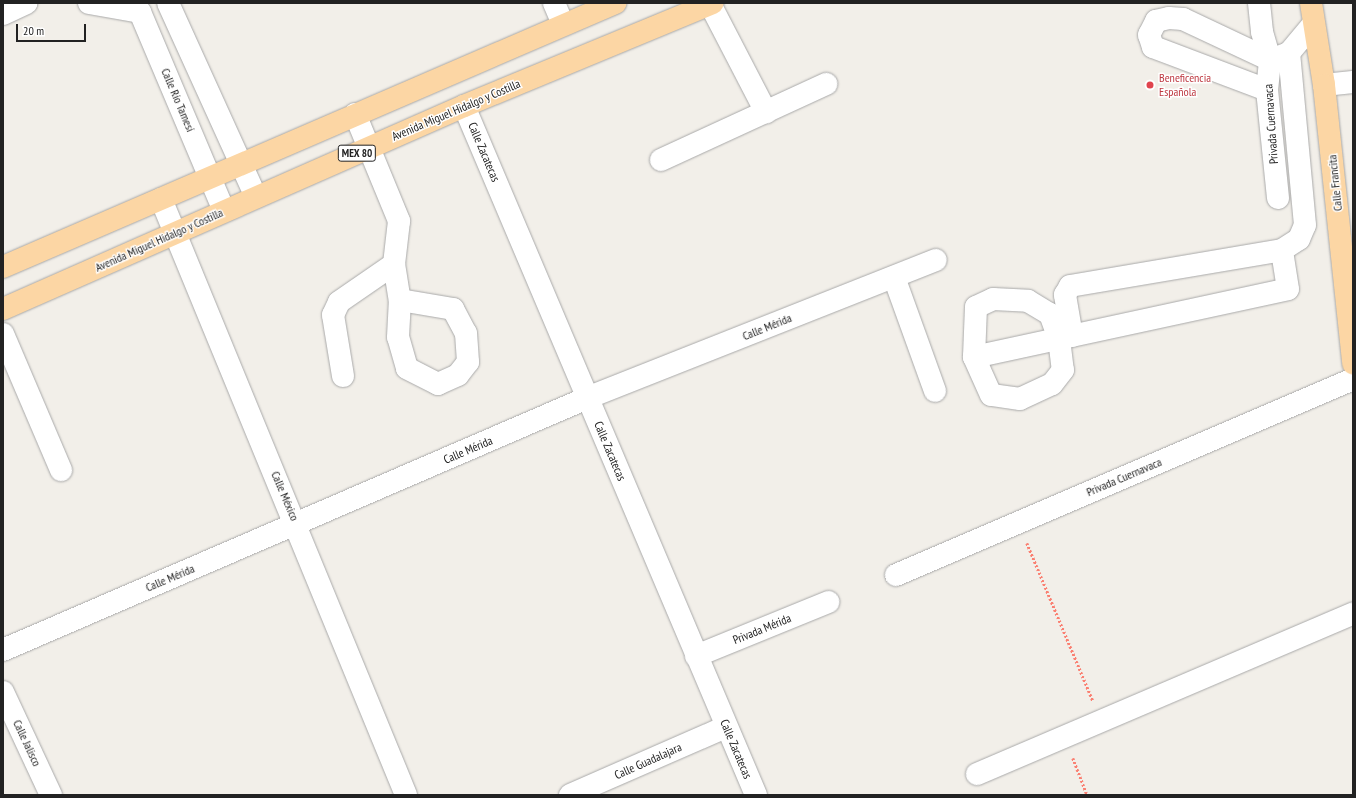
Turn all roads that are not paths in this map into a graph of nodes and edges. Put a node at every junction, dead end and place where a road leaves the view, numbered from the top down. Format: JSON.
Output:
{"nodes":[{"id":1,"x":27,"y":3,"type":"edge"},
{"id":2,"x":89,"y":3,"type":"edge"},
{"id":3,"x":163,"y":3,"type":"edge"},
{"id":4,"x":168,"y":3,"type":"edge"},
{"id":5,"x":554,"y":3,"type":"edge"},
{"id":6,"x":615,"y":3,"type":"edge"},
{"id":7,"x":1260,"y":3,"type":"edge"},
{"id":8,"x":1311,"y":3,"type":"edge"},
{"id":9,"x":711,"y":4,"type":"edge"},
{"id":10,"x":140,"y":12,"type":"junction"},
{"id":11,"x":3,"y":14,"type":"edge"},
{"id":12,"x":563,"y":24,"type":"junction"},
{"id":13,"x":1313,"y":24,"type":"junction"},
{"id":14,"x":1279,"y":56,"type":"junction"},
{"id":15,"x":1353,"y":82,"type":"edge"},
{"id":16,"x":826,"y":84,"type":"dead end"},
{"id":17,"x":1324,"y":85,"type":"junction"},
{"id":18,"x":1267,"y":90,"type":"junction"},
{"id":19,"x":464,"y":106,"type":"junction"},
{"id":20,"x":766,"y":112,"type":"junction"},
{"id":21,"x":355,"y":114,"type":"junction"},
{"id":22,"x":369,"y":147,"type":"junction"},
{"id":23,"x":661,"y":160,"type":"dead end"},
{"id":24,"x":241,"y":163,"type":"junction"},
{"id":25,"x":211,"y":177,"type":"junction"},
{"id":26,"x":256,"y":197,"type":"junction"},
{"id":27,"x":1278,"y":198,"type":"dead end"},
{"id":28,"x":161,"y":199,"type":"junction"},
{"id":29,"x":224,"y":211,"type":"junction"},
{"id":30,"x":175,"y":234,"type":"junction"},
{"id":31,"x":1282,"y":250,"type":"junction"},
{"id":32,"x":936,"y":260,"type":"dead end"},
{"id":33,"x":394,"y":264,"type":"junction"},
{"id":34,"x":3,"y":267,"type":"edge"},
{"id":35,"x":894,"y":277,"type":"junction"},
{"id":36,"x":400,"y":300,"type":"dead end"},
{"id":37,"x":3,"y":309,"type":"edge"},
{"id":38,"x":3,"y":334,"type":"edge"},
{"id":39,"x":1065,"y":337,"type":"junction"},
{"id":40,"x":974,"y":357,"type":"junction"},
{"id":41,"x":1353,"y":363,"type":"edge"},
{"id":42,"x":343,"y":376,"type":"dead end"},
{"id":43,"x":1353,"y":378,"type":"edge"},
{"id":44,"x":935,"y":391,"type":"dead end"},
{"id":45,"x":587,"y":398,"type":"junction"},
{"id":46,"x":61,"y":470,"type":"dead end"},
{"id":47,"x":297,"y":524,"type":"junction"},
{"id":48,"x":896,"y":575,"type":"dead end"},
{"id":49,"x":828,"y":602,"type":"dead end"},
{"id":50,"x":1353,"y":614,"type":"edge"},
{"id":51,"x":3,"y":650,"type":"edge"},
{"id":52,"x":696,"y":656,"type":"junction"},
{"id":53,"x":3,"y":692,"type":"edge"},
{"id":54,"x":726,"y":727,"type":"junction"},
{"id":55,"x":976,"y":774,"type":"dead end"},
{"id":56,"x":51,"y":795,"type":"edge"},
{"id":57,"x":406,"y":795,"type":"edge"},
{"id":58,"x":570,"y":795,"type":"edge"},
{"id":59,"x":756,"y":795,"type":"edge"}],
"edges":[{"from":1,"to":11,"type":"street"},
{"from":2,"to":10,"type":"street"},
{"from":3,"to":10,"type":"street"},
{"from":4,"to":24,"type":"street"},
{"from":5,"to":12,"type":"street"},
{"from":6,"to":12,"type":"main road"},
{"from":7,"to":14,"type":"street"},
{"from":8,"to":13,"type":"main road","name":"Calle Francita"},
{"from":9,"to":19,"type":"main road","name":"Avenida Miguel Hidalgo y Costilla","number":"MEX 80"},
{"from":9,"to":20,"type":"street"},
{"from":10,"to":25,"type":"street","name":"Calle Río Tamesí"},
{"from":12,"to":21,"type":"main road"},
{"from":13,"to":14,"type":"street"},
{"from":13,"to":17,"type":"main road","name":"Calle Francita"},
{"from":14,"to":18,"type":"street","name":"Privada Cuernavaca"},
{"from":14,"to":18,"type":"street"},
{"from":14,"to":31,"type":"street"},
{"from":15,"to":17,"type":"street"},
{"from":16,"to":20,"type":"street"},
{"from":17,"to":41,"type":"main road","name":"Calle Francita"},
{"from":18,"to":27,"type":"street","name":"Privada Cuernavaca"},
{"from":19,"to":22,"type":"main road","name":"Avenida Miguel Hidalgo y Costilla","number":"MEX 80"},
{"from":19,"to":45,"type":"street","name":"Calle Zacatecas"},
{"from":20,"to":23,"type":"street"},
{"from":21,"to":22,"type":"street"},
{"from":21,"to":24,"type":"main road"},
{"from":22,"to":26,"type":"main road","name":"Avenida Miguel Hidalgo y Costilla","number":"MEX 80"},
{"from":22,"to":33,"type":"street"},
{"from":24,"to":25,"type":"main road"},
{"from":24,"to":26,"type":"street"},
{"from":25,"to":28,"type":"main road"},
{"from":25,"to":29,"type":"street","name":"Calle Río Tamesí"},
{"from":26,"to":29,"type":"main road","name":"Avenida Miguel Hidalgo y Costilla","number":"MEX 80"},
{"from":28,"to":30,"type":"street","name":"Calle México"},
{"from":28,"to":34,"type":"main road"},
{"from":29,"to":30,"type":"main road","name":"Avenida Miguel Hidalgo y Costilla","number":"MEX 80"},
{"from":30,"to":37,"type":"main road","name":"Avenida Miguel Hidalgo y Costilla","number":"MEX 80"},
{"from":30,"to":47,"type":"street","name":"Calle México"},
{"from":31,"to":39,"type":"street"},
{"from":31,"to":39,"type":"street"},
{"from":32,"to":35,"type":"street","name":"Calle Mérida"},
{"from":33,"to":36,"type":"street"},
{"from":33,"to":42,"type":"street"},
{"from":35,"to":44,"type":"street"},
{"from":35,"to":45,"type":"street","name":"Calle Mérida"},
{"from":38,"to":46,"type":"street"},
{"from":39,"to":40,"type":"street"},
{"from":39,"to":40,"type":"street"},
{"from":39,"to":40,"type":"street"},
{"from":43,"to":48,"type":"street","name":"Privada Cuernavaca"},
{"from":45,"to":47,"type":"street","name":"Calle Mérida"},
{"from":45,"to":52,"type":"street","name":"Calle Zacatecas"},
{"from":47,"to":51,"type":"street","name":"Calle Mérida"},
{"from":47,"to":57,"type":"street","name":"Calle México"},
{"from":49,"to":52,"type":"street","name":"Privada Mérida"},
{"from":50,"to":55,"type":"street"},
{"from":52,"to":54,"type":"street","name":"Calle Zacatecas"},
{"from":53,"to":56,"type":"street","name":"Calle Jalisco"},
{"from":54,"to":58,"type":"street","name":"Calle Guadalajara"},
{"from":54,"to":59,"type":"street","name":"Calle Zacatecas"}]}
